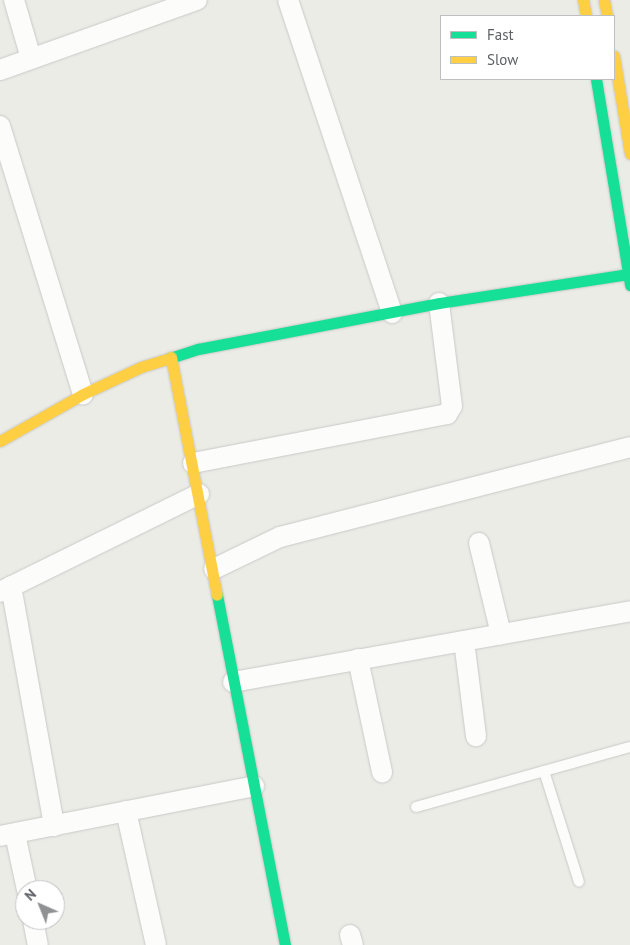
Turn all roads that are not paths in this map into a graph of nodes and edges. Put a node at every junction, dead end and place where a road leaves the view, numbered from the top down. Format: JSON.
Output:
{"nodes":[{"id":1,"x":14,"y":0,"type":"edge"},
{"id":2,"x":197,"y":0,"type":"edge"},
{"id":3,"x":288,"y":0,"type":"edge"},
{"id":4,"x":583,"y":0,"type":"edge"},
{"id":5,"x":604,"y":0,"type":"edge"},
{"id":6,"x":146,"y":8,"type":"edge"},
{"id":7,"x":586,"y":15,"type":"edge"},
{"id":8,"x":607,"y":15,"type":"edge"},
{"id":9,"x":31,"y":58,"type":"junction"},
{"id":10,"x":615,"y":62,"type":"edge"},
{"id":11,"x":0,"y":70,"type":"edge"},
{"id":12,"x":596,"y":80,"type":"edge"},
{"id":13,"x":0,"y":126,"type":"edge"},
{"id":14,"x":630,"y":154,"type":"edge"},
{"id":15,"x":629,"y":280,"type":"edge"},
{"id":16,"x":439,"y":303,"type":"junction"},
{"id":17,"x":392,"y":313,"type":"junction"},
{"id":18,"x":171,"y":357,"type":"junction"},
{"id":19,"x":83,"y":394,"type":"junction"},
{"id":20,"x":0,"y":441,"type":"edge"},
{"id":21,"x":630,"y":447,"type":"edge"},
{"id":22,"x":192,"y":463,"type":"junction"},
{"id":23,"x":199,"y":494,"type":"junction"},
{"id":24,"x":480,"y":543,"type":"dead end"},
{"id":25,"x":214,"y":569,"type":"junction"},
{"id":26,"x":6,"y":589,"type":"edge"},
{"id":27,"x":630,"y":611,"type":"edge"},
{"id":28,"x":501,"y":634,"type":"junction"},
{"id":29,"x":464,"y":641,"type":"junction"},
{"id":30,"x":358,"y":659,"type":"junction"},
{"id":31,"x":233,"y":682,"type":"junction"},
{"id":32,"x":476,"y":736,"type":"dead end"},
{"id":33,"x":630,"y":747,"type":"edge"},
{"id":34,"x":544,"y":770,"type":"junction"},
{"id":35,"x":382,"y":772,"type":"dead end"},
{"id":36,"x":254,"y":786,"type":"junction"},
{"id":37,"x":416,"y":807,"type":"dead end"},
{"id":38,"x":126,"y":811,"type":"junction"},
{"id":39,"x":54,"y":826,"type":"junction"},
{"id":40,"x":8,"y":835,"type":"edge"},
{"id":41,"x":23,"y":880,"type":"edge"},
{"id":42,"x":579,"y":882,"type":"dead end"},
{"id":43,"x":35,"y":930,"type":"edge"},
{"id":44,"x":38,"y":945,"type":"edge"},
{"id":45,"x":156,"y":945,"type":"edge"},
{"id":46,"x":285,"y":945,"type":"edge"}],
"edges":[{"from":1,"to":9,"type":"street"},
{"from":2,"to":6,"type":"street"},
{"from":3,"to":17,"type":"street"},
{"from":4,"to":7,"type":"street"},
{"from":5,"to":8,"type":"street"},
{"from":6,"to":9,"type":"street"},
{"from":9,"to":11,"type":"street"},
{"from":10,"to":14,"type":"street"},
{"from":12,"to":15,"type":"street"},
{"from":13,"to":19,"type":"street"},
{"from":15,"to":16,"type":"street"},
{"from":16,"to":17,"type":"street"},
{"from":16,"to":22,"type":"street"},
{"from":17,"to":18,"type":"street"},
{"from":18,"to":19,"type":"street"},
{"from":18,"to":22,"type":"street"},
{"from":19,"to":20,"type":"street"},
{"from":21,"to":25,"type":"street"},
{"from":22,"to":23,"type":"street"},
{"from":23,"to":25,"type":"street"},
{"from":23,"to":26,"type":"street"},
{"from":24,"to":28,"type":"street"},
{"from":25,"to":31,"type":"street"},
{"from":26,"to":39,"type":"street"},
{"from":27,"to":28,"type":"street"},
{"from":28,"to":29,"type":"street"},
{"from":29,"to":30,"type":"street"},
{"from":29,"to":32,"type":"street"},
{"from":30,"to":31,"type":"street"},
{"from":30,"to":35,"type":"street"},
{"from":31,"to":36,"type":"street"},
{"from":33,"to":34,"type":"lane"},
{"from":34,"to":37,"type":"lane"},
{"from":34,"to":42,"type":"lane"},
{"from":36,"to":38,"type":"street"},
{"from":36,"to":46,"type":"street"},
{"from":38,"to":39,"type":"street"},
{"from":38,"to":45,"type":"street"},
{"from":39,"to":40,"type":"street"},
{"from":40,"to":41,"type":"street"},
{"from":43,"to":44,"type":"street"}]}
